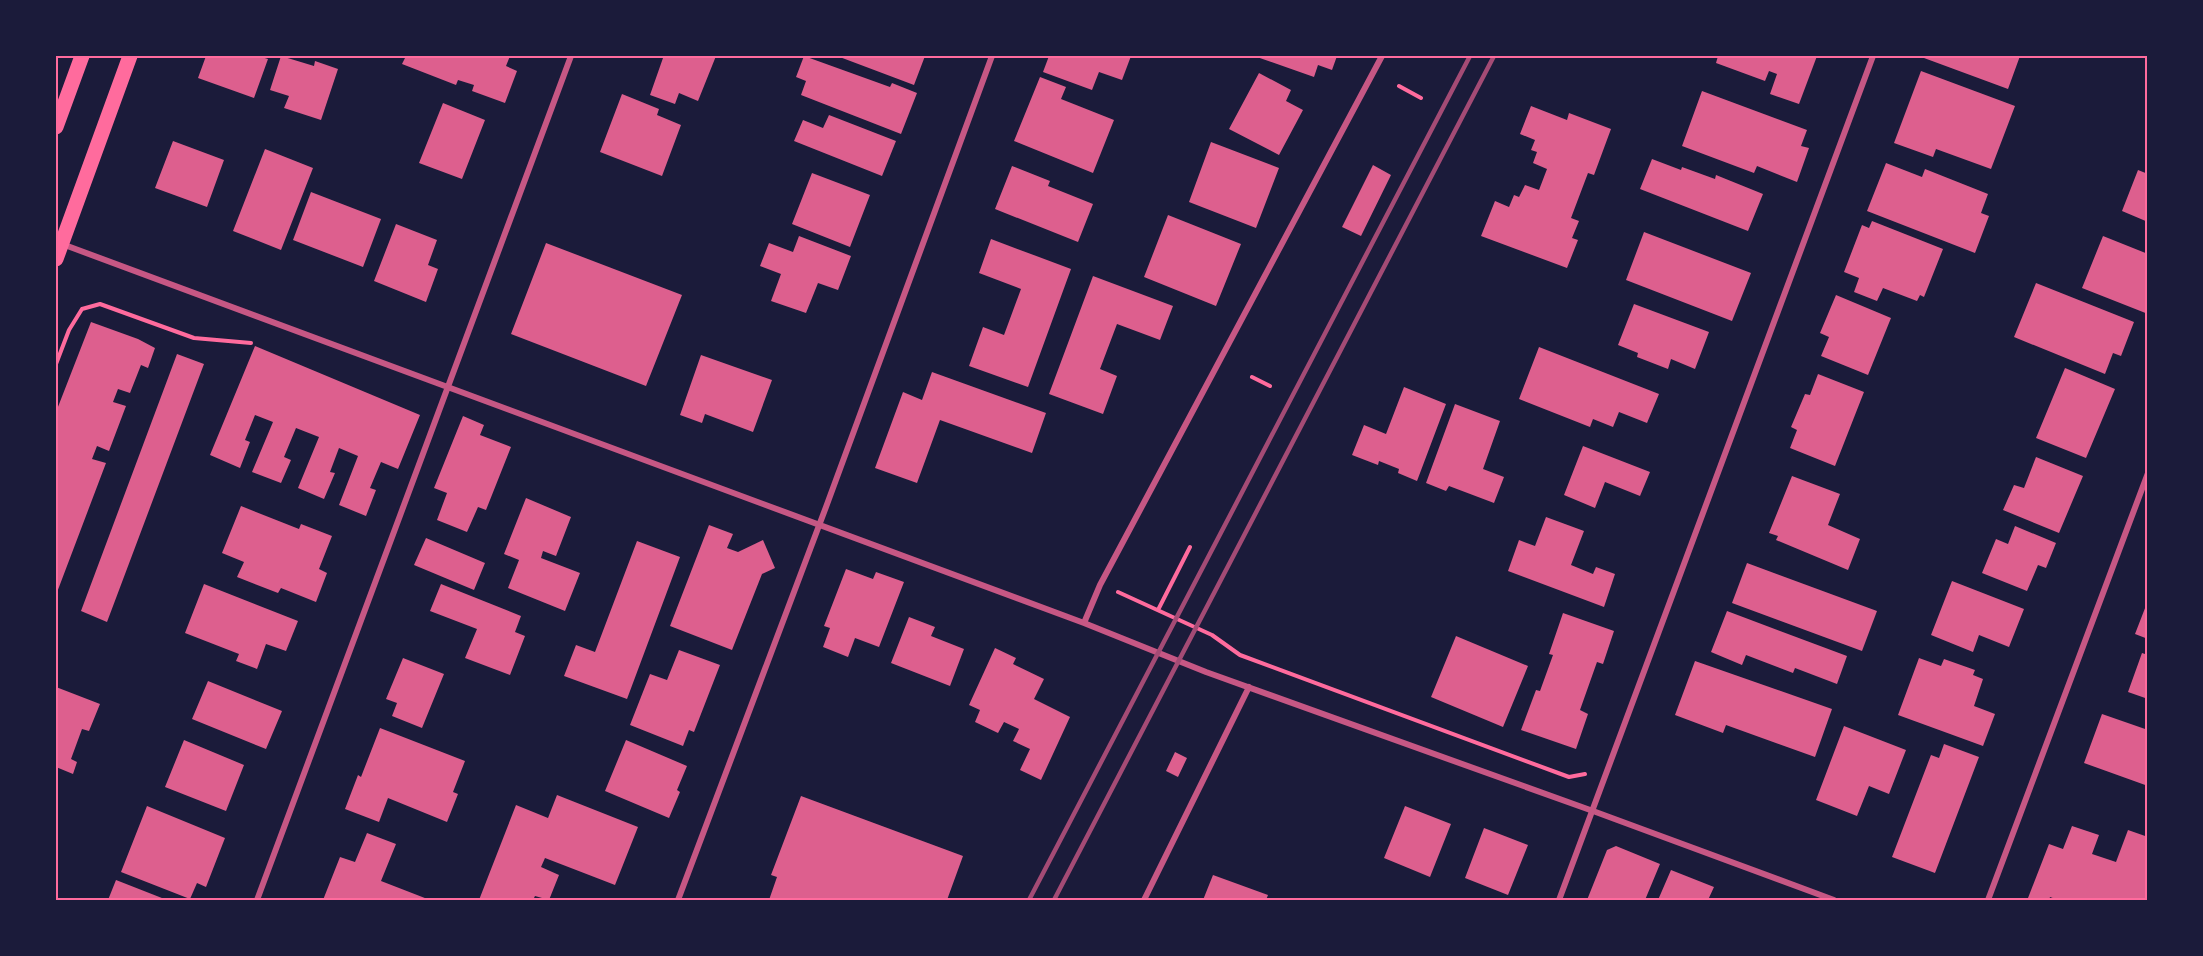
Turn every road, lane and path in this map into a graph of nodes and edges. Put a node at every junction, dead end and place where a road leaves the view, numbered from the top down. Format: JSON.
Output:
{"nodes":[{"id":1,"x":82,"y":56,"type":"edge"},
{"id":2,"x":130,"y":56,"type":"edge"},
{"id":3,"x":571,"y":56,"type":"edge"},
{"id":4,"x":992,"y":56,"type":"edge"},
{"id":5,"x":1382,"y":56,"type":"edge"},
{"id":6,"x":1873,"y":56,"type":"edge"},
{"id":7,"x":1399,"y":86,"type":"dead end"},
{"id":8,"x":1421,"y":98,"type":"dead end"},
{"id":9,"x":56,"y":127,"type":"edge"},
{"id":10,"x":58,"y":243,"type":"edge"},
{"id":11,"x":56,"y":259,"type":"edge"},
{"id":12,"x":251,"y":343,"type":"dead end"},
{"id":13,"x":56,"y":364,"type":"edge"},
{"id":14,"x":1252,"y":377,"type":"dead end"},
{"id":15,"x":1270,"y":386,"type":"dead end"},
{"id":16,"x":448,"y":387,"type":"junction"},
{"id":17,"x":2148,"y":473,"type":"edge"},
{"id":18,"x":819,"y":525,"type":"junction"},
{"id":19,"x":1190,"y":547,"type":"dead end"},
{"id":20,"x":1100,"y":585,"type":"junction"},
{"id":21,"x":1158,"y":610,"type":"junction"},
{"id":22,"x":1084,"y":623,"type":"junction"},
{"id":23,"x":1249,"y":687,"type":"junction"},
{"id":24,"x":1589,"y":773,"type":"dead end"},
{"id":25,"x":1593,"y":811,"type":"junction"},
{"id":26,"x":257,"y":900,"type":"edge"},
{"id":27,"x":678,"y":900,"type":"edge"},
{"id":28,"x":1144,"y":900,"type":"edge"},
{"id":29,"x":1559,"y":900,"type":"edge"},
{"id":30,"x":1834,"y":900,"type":"edge"},
{"id":31,"x":1988,"y":900,"type":"edge"}],
"edges":[{"from":1,"to":9,"type":"main road"},
{"from":2,"to":10,"type":"main road"},
{"from":3,"to":16,"type":"street"},
{"from":4,"to":18,"type":"street"},
{"from":5,"to":20,"type":"street"},
{"from":6,"to":25,"type":"street"},
{"from":7,"to":8,"type":"path"},
{"from":10,"to":11,"type":"main road"},
{"from":10,"to":16,"type":"street"},
{"from":12,"to":13,"type":"path"},
{"from":14,"to":15,"type":"path"},
{"from":16,"to":18,"type":"street"},
{"from":16,"to":26,"type":"street"},
{"from":17,"to":31,"type":"street"},
{"from":18,"to":22,"type":"street"},
{"from":18,"to":27,"type":"street"},
{"from":19,"to":21,"type":"path"},
{"from":20,"to":21,"type":"path"},
{"from":20,"to":22,"type":"street"},
{"from":21,"to":24,"type":"path"},
{"from":22,"to":23,"type":"street"},
{"from":23,"to":25,"type":"street"},
{"from":23,"to":28,"type":"street"},
{"from":25,"to":29,"type":"street"},
{"from":25,"to":30,"type":"street"}]}
